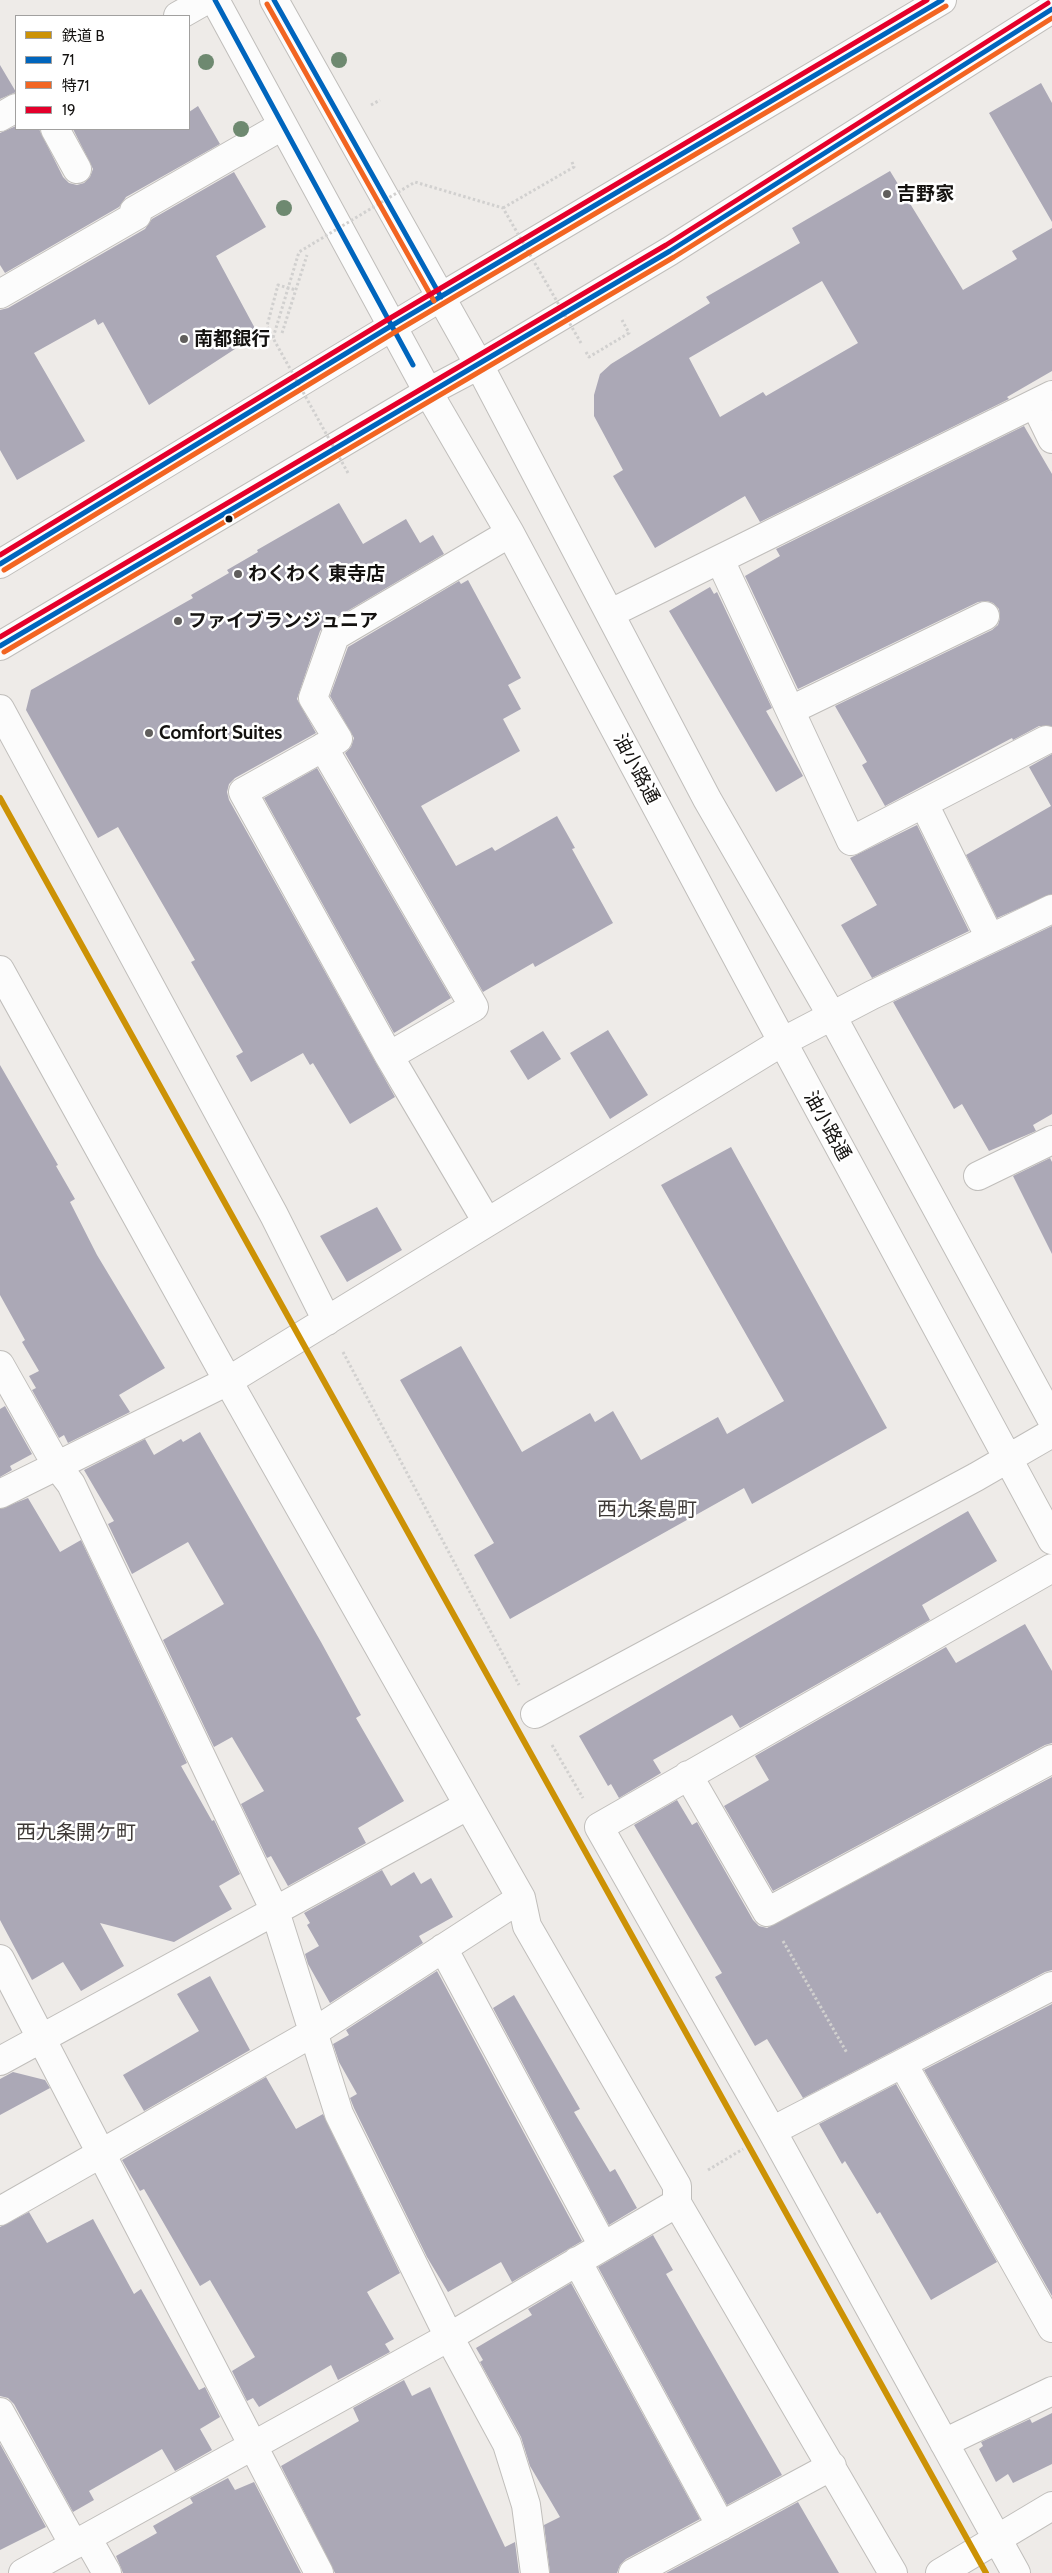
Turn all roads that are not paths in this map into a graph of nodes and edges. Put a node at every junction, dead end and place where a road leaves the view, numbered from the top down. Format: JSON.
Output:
{"nodes":[{"id":1,"x":206,"y":0,"type":"edge"},
{"id":2,"x":214,"y":0,"type":"edge"},
{"id":3,"x":274,"y":0,"type":"edge"},
{"id":4,"x":942,"y":0,"type":"edge"},
{"id":5,"x":1052,"y":8,"type":"edge"},
{"id":6,"x":180,"y":15,"type":"edge"},
{"id":7,"x":15,"y":109,"type":"edge"},
{"id":8,"x":0,"y":117,"type":"edge"},
{"id":9,"x":282,"y":126,"type":"junction"},
{"id":10,"x":56,"y":130,"type":"edge"},
{"id":11,"x":77,"y":168,"type":"dead end"},
{"id":12,"x":0,"y":294,"type":"edge"},
{"id":13,"x":441,"y":297,"type":"junction"},
{"id":14,"x":392,"y":326,"type":"junction"},
{"id":15,"x":479,"y":365,"type":"junction"},
{"id":16,"x":428,"y":392,"type":"junction"},
{"id":17,"x":1043,"y":400,"type":"edge"},
{"id":18,"x":1052,"y":439,"type":"edge"},
{"id":19,"x":510,"y":533,"type":"junction"},
{"id":20,"x":720,"y":560,"type":"junction"},
{"id":21,"x":0,"y":564,"type":"edge"},
{"id":22,"x":611,"y":613,"type":"junction"},
{"id":23,"x":985,"y":616,"type":"dead end"},
{"id":24,"x":0,"y":646,"type":"edge"},
{"id":25,"x":0,"y":709,"type":"edge"},
{"id":26,"x":791,"y":710,"type":"junction"},
{"id":27,"x":1046,"y":740,"type":"dead end"},
{"id":28,"x":323,"y":747,"type":"junction"},
{"id":29,"x":924,"y":804,"type":"junction"},
{"id":30,"x":1052,"y":909,"type":"edge"},
{"id":31,"x":990,"y":938,"type":"junction"},
{"id":32,"x":0,"y":970,"type":"edge"},
{"id":33,"x":832,"y":1016,"type":"junction"},
{"id":34,"x":782,"y":1042,"type":"junction"},
{"id":35,"x":388,"y":1056,"type":"junction"},
{"id":36,"x":1052,"y":1140,"type":"edge"},
{"id":37,"x":978,"y":1176,"type":"dead end"},
{"id":38,"x":487,"y":1222,"type":"junction"},
{"id":39,"x":326,"y":1321,"type":"junction"},
{"id":40,"x":0,"y":1365,"type":"edge"},
{"id":41,"x":228,"y":1381,"type":"junction"},
{"id":42,"x":1052,"y":1420,"type":"edge"},
{"id":43,"x":1052,"y":1433,"type":"edge"},
{"id":44,"x":1009,"y":1459,"type":"junction"},
{"id":45,"x":57,"y":1466,"type":"junction"},
{"id":46,"x":0,"y":1494,"type":"edge"},
{"id":47,"x":1052,"y":1540,"type":"edge"},
{"id":48,"x":1052,"y":1568,"type":"edge"},
{"id":49,"x":535,"y":1714,"type":"road end"},
{"id":50,"x":1052,"y":1760,"type":"edge"},
{"id":51,"x":688,"y":1775,"type":"junction"},
{"id":52,"x":467,"y":1806,"type":"junction"},
{"id":53,"x":521,"y":1898,"type":"junction"},
{"id":54,"x":275,"y":1911,"type":"junction"},
{"id":55,"x":443,"y":1948,"type":"junction"},
{"id":56,"x":0,"y":1958,"type":"edge"},
{"id":57,"x":1052,"y":1986,"type":"edge"},
{"id":58,"x":314,"y":2032,"type":"junction"},
{"id":59,"x":42,"y":2038,"type":"junction"},
{"id":60,"x":0,"y":2061,"type":"edge"},
{"id":61,"x":903,"y":2064,"type":"junction"},
{"id":62,"x":772,"y":2131,"type":"junction"},
{"id":63,"x":102,"y":2154,"type":"junction"},
{"id":64,"x":677,"y":2203,"type":"junction"},
{"id":65,"x":0,"y":2211,"type":"edge"},
{"id":66,"x":603,"y":2246,"type":"junction"},
{"id":67,"x":577,"y":2261,"type":"junction"},
{"id":68,"x":1052,"y":2328,"type":"edge"},
{"id":69,"x":449,"y":2337,"type":"junction"},
{"id":70,"x":1052,"y":2390,"type":"edge"},
{"id":71,"x":0,"y":2412,"type":"edge"},
{"id":72,"x":944,"y":2443,"type":"junction"},
{"id":73,"x":253,"y":2446,"type":"junction"},
{"id":74,"x":832,"y":2466,"type":"junction"},
{"id":75,"x":1052,"y":2506,"type":"edge"},
{"id":76,"x":721,"y":2526,"type":"junction"},
{"id":77,"x":995,"y":2538,"type":"junction"},
{"id":78,"x":81,"y":2542,"type":"junction"},
{"id":79,"x":23,"y":2573,"type":"edge"},
{"id":80,"x":107,"y":2573,"type":"edge"},
{"id":81,"x":319,"y":2573,"type":"edge"},
{"id":82,"x":535,"y":2573,"type":"edge"},
{"id":83,"x":633,"y":2573,"type":"edge"},
{"id":84,"x":893,"y":2573,"type":"edge"},
{"id":85,"x":940,"y":2573,"type":"edge"},
{"id":86,"x":1016,"y":2573,"type":"edge"}],
"edges":[{"from":1,"to":6,"type":"main road"},
{"from":2,"to":9,"type":"main road","name":"油小路通"},
{"from":3,"to":13,"type":"main road"},
{"from":4,"to":13,"type":"main road"},
{"from":5,"to":15,"type":"main road"},
{"from":7,"to":8,"type":"main road"},
{"from":9,"to":12,"type":"main road"},
{"from":9,"to":14,"type":"main road","name":"油小路通"},
{"from":10,"to":11,"type":"main road"},
{"from":13,"to":14,"type":"main road"},
{"from":13,"to":15,"type":"main road"},
{"from":14,"to":16,"type":"main road","name":"油小路通"},
{"from":14,"to":21,"type":"main road"},
{"from":15,"to":16,"type":"main road"},
{"from":15,"to":22,"type":"main road"},
{"from":16,"to":19,"type":"main road","name":"油小路通"},
{"from":16,"to":24,"type":"main road"},
{"from":17,"to":18,"type":"main road"},
{"from":17,"to":20,"type":"main road"},
{"from":19,"to":28,"type":"main road"},
{"from":19,"to":34,"type":"main road","name":"油小路通"},
{"from":20,"to":22,"type":"main road"},
{"from":20,"to":26,"type":"main road"},
{"from":22,"to":33,"type":"main road"},
{"from":23,"to":26,"type":"main road"},
{"from":25,"to":39,"type":"main road"},
{"from":26,"to":29,"type":"main road"},
{"from":27,"to":29,"type":"main road"},
{"from":28,"to":35,"type":"main road"},
{"from":28,"to":35,"type":"main road"},
{"from":29,"to":31,"type":"main road"},
{"from":30,"to":31,"type":"main road"},
{"from":31,"to":33,"type":"main road"},
{"from":32,"to":41,"type":"main road"},
{"from":33,"to":34,"type":"main road"},
{"from":33,"to":42,"type":"main road"},
{"from":34,"to":38,"type":"main road"},
{"from":34,"to":44,"type":"main road","name":"油小路通"},
{"from":35,"to":38,"type":"main road"},
{"from":36,"to":37,"type":"main road"},
{"from":38,"to":39,"type":"main road"},
{"from":39,"to":41,"type":"main road"},
{"from":40,"to":45,"type":"main road"},
{"from":41,"to":45,"type":"main road"},
{"from":41,"to":52,"type":"main road"},
{"from":43,"to":44,"type":"main road"},
{"from":44,"to":47,"type":"main road","name":"油小路通"},
{"from":44,"to":49,"type":"main road"},
{"from":45,"to":46,"type":"main road"},
{"from":45,"to":54,"type":"main road"},
{"from":48,"to":51,"type":"main road"},
{"from":50,"to":51,"type":"main road"},
{"from":51,"to":62,"type":"main road"},
{"from":52,"to":53,"type":"main road"},
{"from":52,"to":54,"type":"main road"},
{"from":53,"to":55,"type":"main road"},
{"from":53,"to":64,"type":"main road"},
{"from":54,"to":58,"type":"main road"},
{"from":54,"to":59,"type":"main road"},
{"from":55,"to":58,"type":"main road"},
{"from":55,"to":66,"type":"main road"},
{"from":56,"to":59,"type":"main road"},
{"from":57,"to":61,"type":"main road"},
{"from":58,"to":63,"type":"main road"},
{"from":58,"to":69,"type":"main road"},
{"from":59,"to":60,"type":"main road"},
{"from":59,"to":63,"type":"main road"},
{"from":61,"to":62,"type":"main road"},
{"from":61,"to":68,"type":"main road"},
{"from":62,"to":72,"type":"main road"},
{"from":63,"to":65,"type":"main road"},
{"from":63,"to":73,"type":"main road"},
{"from":64,"to":66,"type":"main road"},
{"from":64,"to":74,"type":"main road"},
{"from":66,"to":67,"type":"main road"},
{"from":67,"to":69,"type":"main road"},
{"from":67,"to":76,"type":"main road"},
{"from":69,"to":73,"type":"main road"},
{"from":69,"to":82,"type":"main road"},
{"from":70,"to":72,"type":"main road"},
{"from":71,"to":78,"type":"main road"},
{"from":72,"to":77,"type":"main road"},
{"from":73,"to":78,"type":"main road"},
{"from":73,"to":81,"type":"main road"},
{"from":74,"to":76,"type":"main road"},
{"from":74,"to":84,"type":"main road"},
{"from":75,"to":77,"type":"main road"},
{"from":76,"to":83,"type":"main road"},
{"from":77,"to":85,"type":"main road"},
{"from":77,"to":86,"type":"main road"},
{"from":78,"to":79,"type":"main road"},
{"from":78,"to":80,"type":"main road"}]}
